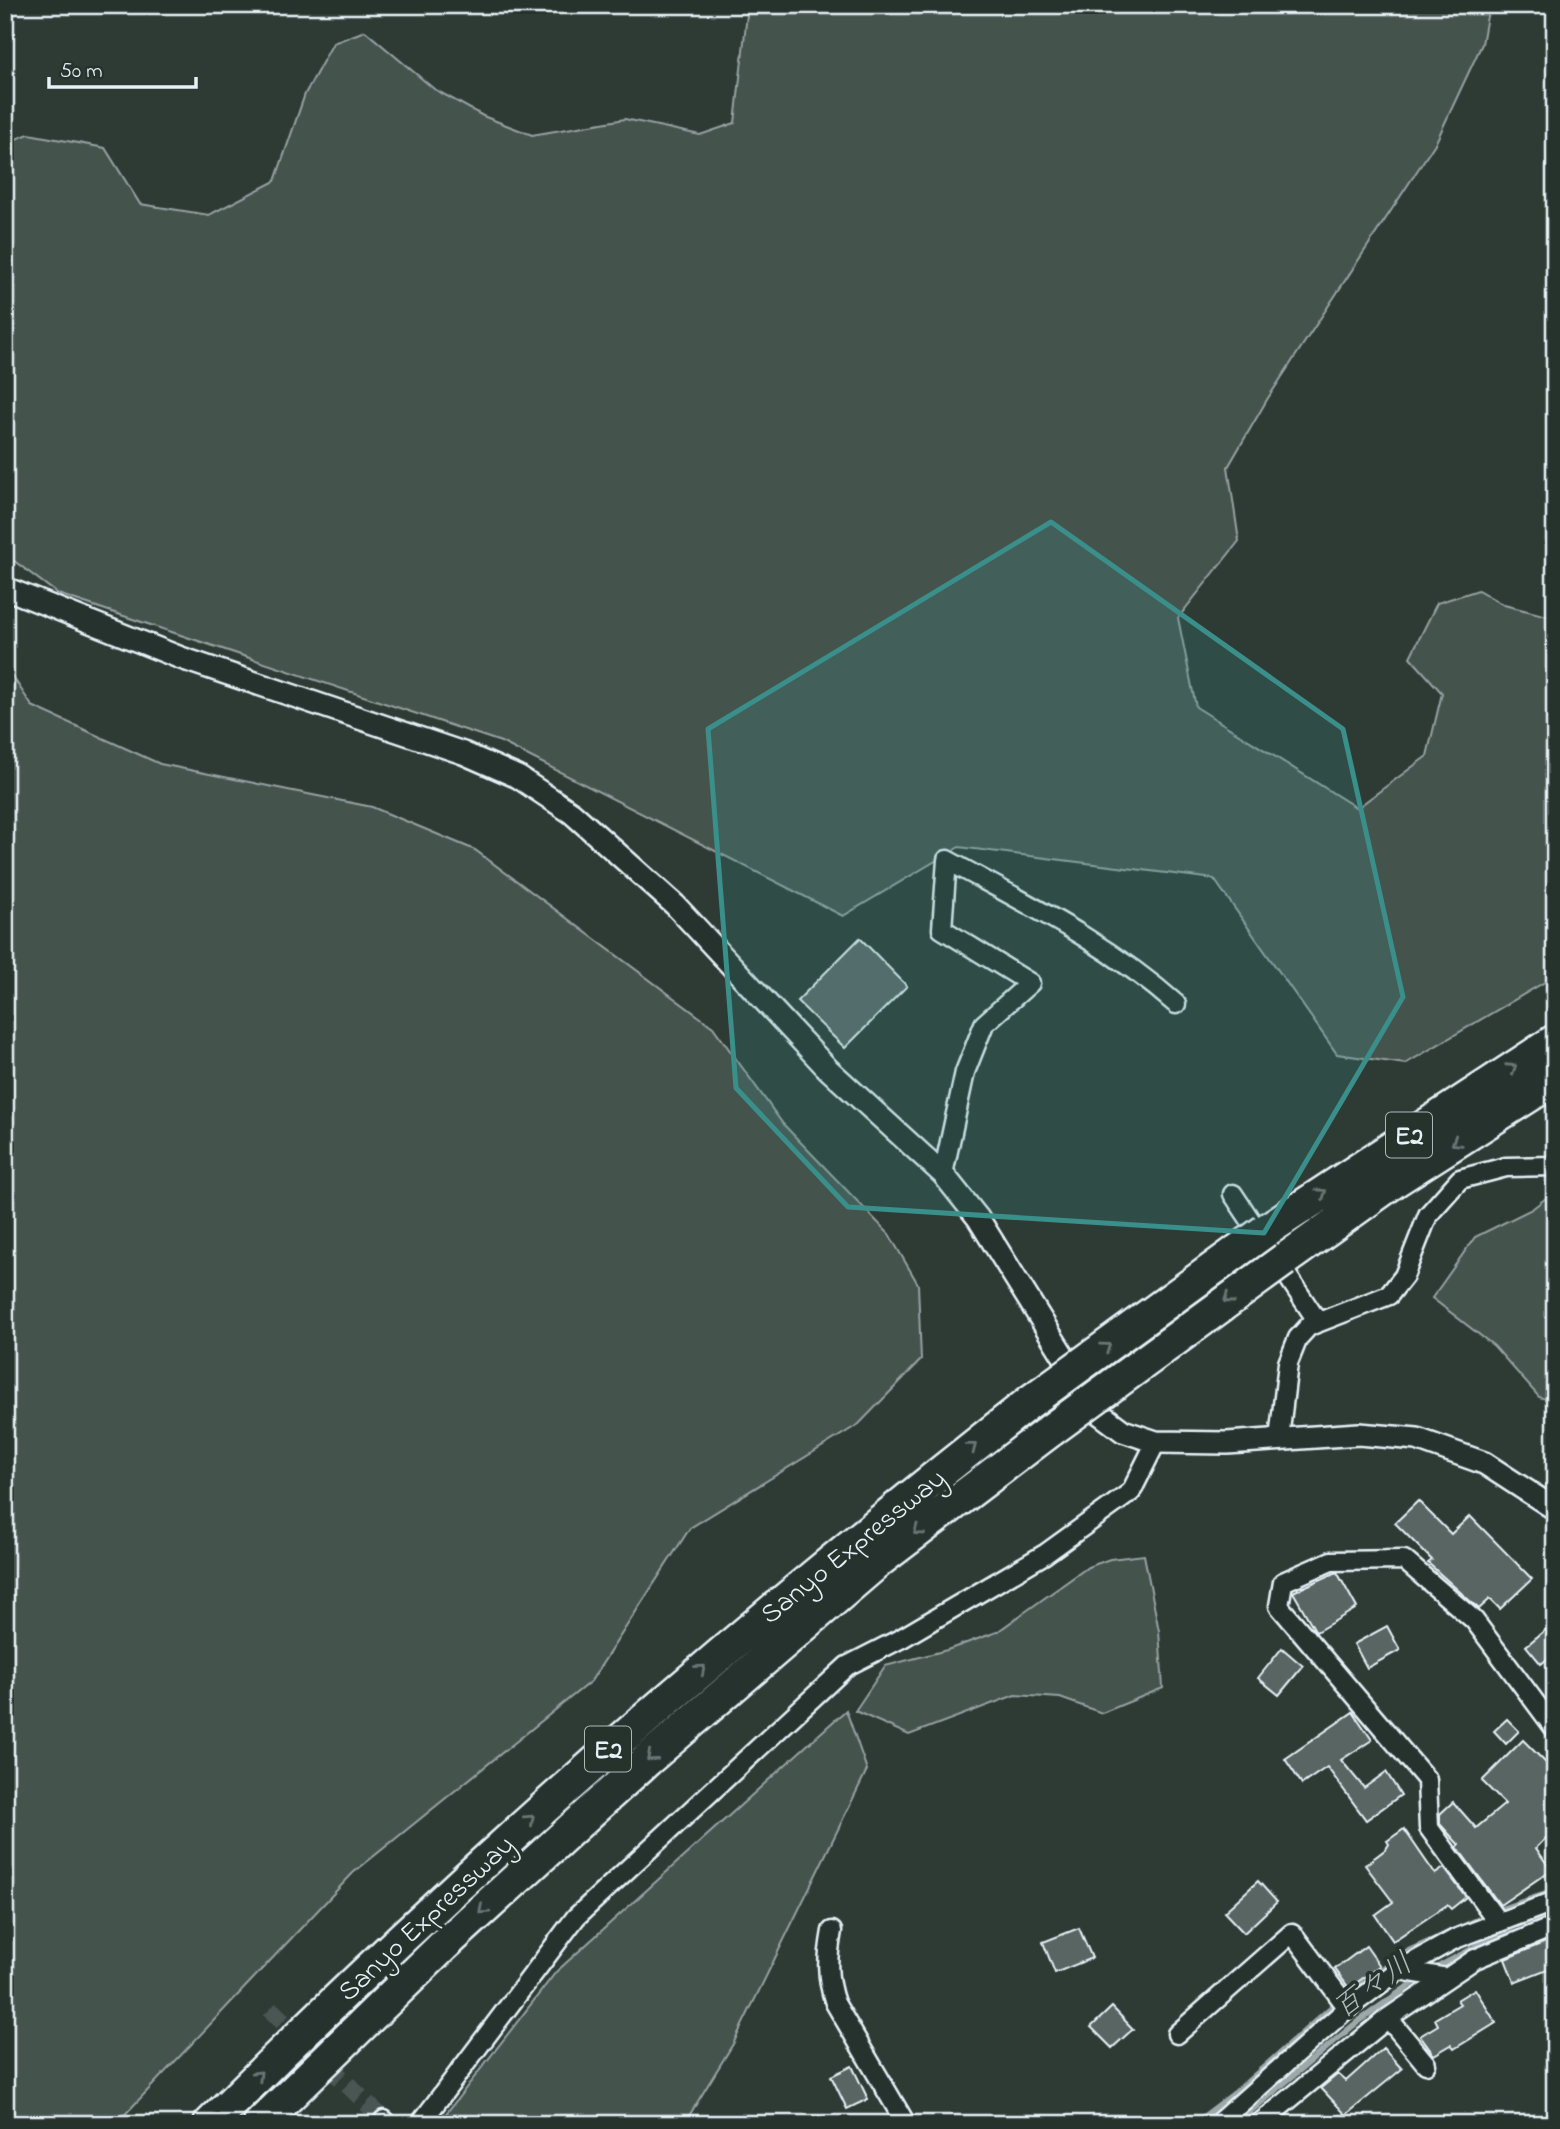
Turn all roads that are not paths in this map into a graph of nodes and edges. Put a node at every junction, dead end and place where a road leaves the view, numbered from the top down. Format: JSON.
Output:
{"nodes":[{"id":1,"x":5,"y":588,"type":"edge"},
{"id":2,"x":1177,"y":1004,"type":"dead end"},
{"id":3,"x":1555,"y":1041,"type":"edge"},
{"id":4,"x":1555,"y":1079,"type":"edge"},
{"id":5,"x":1555,"y":1166,"type":"edge"},
{"id":6,"x":943,"y":1174,"type":"junction"},
{"id":7,"x":1233,"y":1194,"type":"dead end"},
{"id":8,"x":1318,"y":1322,"type":"junction"},
{"id":9,"x":1279,"y":1439,"type":"junction"},
{"id":10,"x":1156,"y":1443,"type":"junction"},
{"id":11,"x":1555,"y":1509,"type":"edge"},
{"id":12,"x":1555,"y":1729,"type":"edge"},
{"id":13,"x":1555,"y":1901,"type":"edge"},
{"id":14,"x":1494,"y":1916,"type":"junction"},
{"id":15,"x":1555,"y":1926,"type":"edge"},
{"id":16,"x":832,"y":1931,"type":"dead end"},
{"id":17,"x":1404,"y":1971,"type":"junction"},
{"id":18,"x":1444,"y":1978,"type":"junction"},
{"id":19,"x":1344,"y":2002,"type":"junction"},
{"id":20,"x":1388,"y":2018,"type":"junction"},
{"id":21,"x":1177,"y":2034,"type":"dead end"},
{"id":22,"x":1426,"y":2064,"type":"dead end"},
{"id":23,"x":1229,"y":2120,"type":"edge"},
{"id":24,"x":210,"y":2124,"type":"edge"},
{"id":25,"x":260,"y":2124,"type":"edge"},
{"id":26,"x":420,"y":2124,"type":"edge"},
{"id":27,"x":906,"y":2124,"type":"edge"},
{"id":28,"x":1259,"y":2124,"type":"edge"}],
"edges":[{"from":1,"to":6,"type":"street"},
{"from":2,"to":6,"type":"street"},
{"from":24,"to":3,"type":"highway","name":"Sanyo Expressway","number":"E2","one_way":true,"bridge":true},
{"from":4,"to":25,"type":"highway","name":"Sanyo Expressway","number":"E2","one_way":true,"bridge":true},
{"from":5,"to":8,"type":"street"},
{"from":6,"to":10,"type":"street"},
{"from":7,"to":8,"type":"street"},
{"from":8,"to":9,"type":"street"},
{"from":9,"to":10,"type":"street"},
{"from":9,"to":11,"type":"street"},
{"from":10,"to":26,"type":"street"},
{"from":12,"to":14,"type":"street"},
{"from":13,"to":14,"type":"street"},
{"from":14,"to":17,"type":"street"},
{"from":15,"to":18,"type":"street"},
{"from":16,"to":27,"type":"street"},
{"from":17,"to":18,"type":"street"},
{"from":17,"to":19,"type":"street"},
{"from":18,"to":20,"type":"street"},
{"from":19,"to":21,"type":"street"},
{"from":19,"to":23,"type":"street"},
{"from":20,"to":22,"type":"street"},
{"from":20,"to":28,"type":"street"}]}
